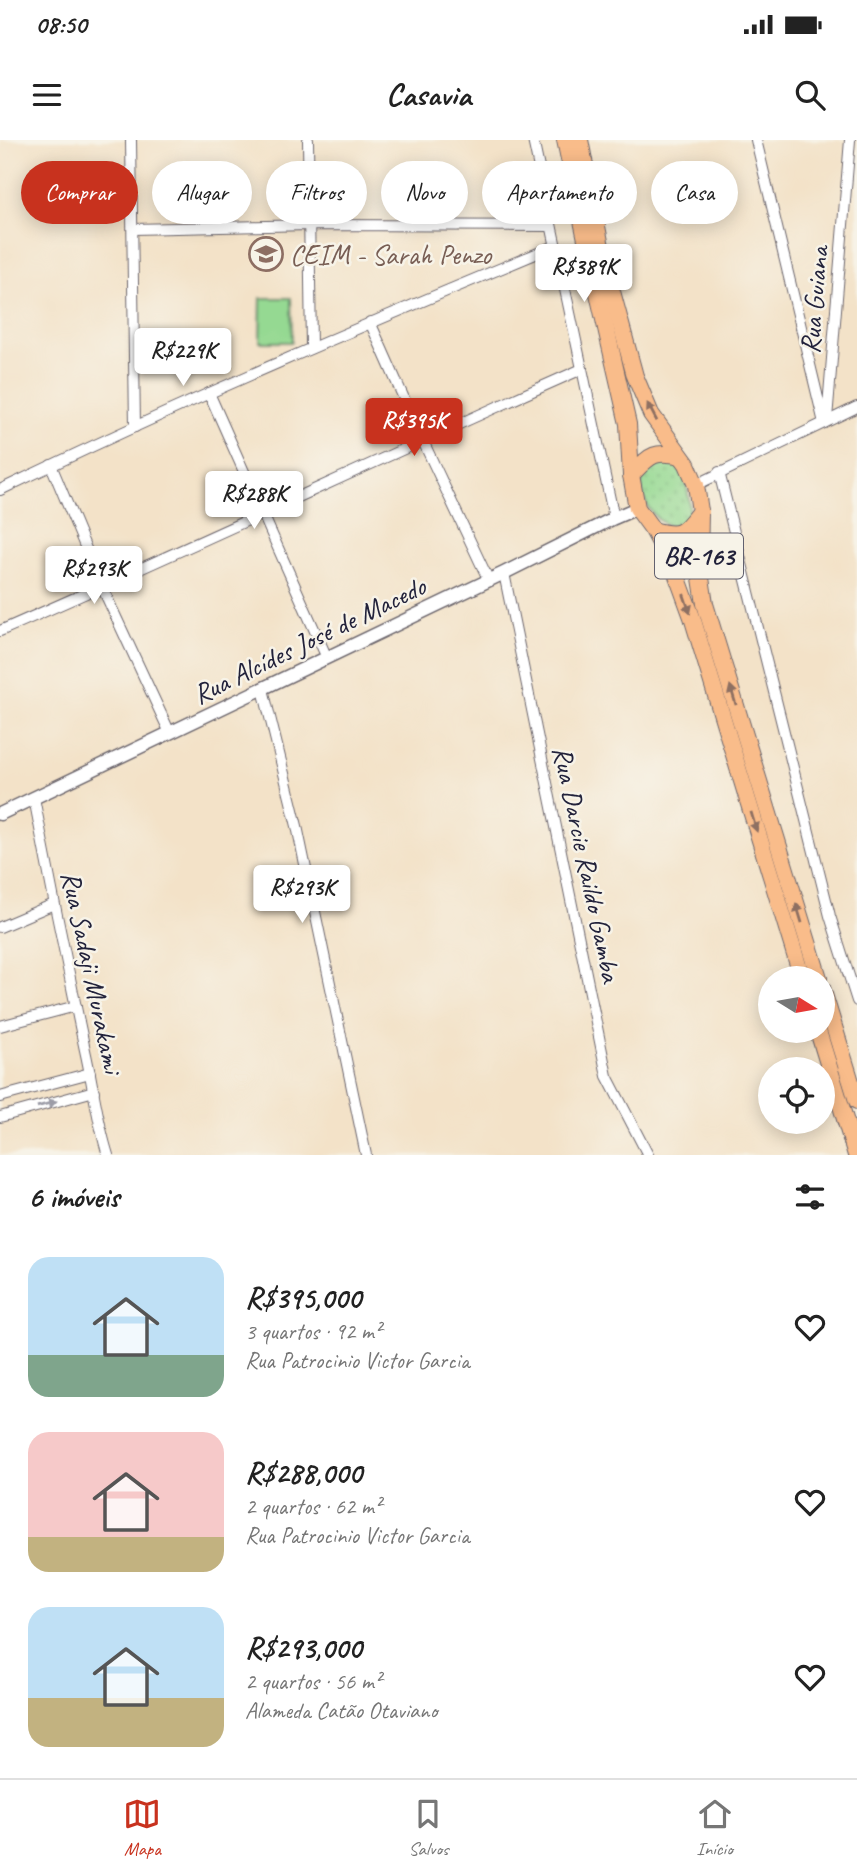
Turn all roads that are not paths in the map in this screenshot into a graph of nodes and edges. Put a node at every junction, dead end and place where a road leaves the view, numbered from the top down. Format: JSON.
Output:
{"nodes":[{"id":1,"x":131,"y":140,"type":"edge"},
{"id":2,"x":308,"y":140,"type":"edge"},
{"id":3,"x":533,"y":140,"type":"edge"},
{"id":4,"x":565,"y":140,"type":"edge"},
{"id":5,"x":580,"y":140,"type":"edge"},
{"id":6,"x":756,"y":140,"type":"edge"},
{"id":7,"x":850,"y":140,"type":"edge"},
{"id":8,"x":309,"y":225,"type":"junction"},
{"id":9,"x":551,"y":226,"type":"junction"},
{"id":10,"x":133,"y":229,"type":"junction"},
{"id":11,"x":555,"y":246,"type":"junction"},
{"id":12,"x":370,"y":322,"type":"junction"},
{"id":13,"x":311,"y":348,"type":"junction"},
{"id":14,"x":582,"y":369,"type":"junction"},
{"id":15,"x":209,"y":393,"type":"junction"},
{"id":16,"x":857,"y":407,"type":"edge"},
{"id":17,"x":825,"y":422,"type":"junction"},
{"id":18,"x":135,"y":427,"type":"junction"},
{"id":19,"x":422,"y":439,"type":"junction"},
{"id":20,"x":680,"y":456,"type":"junction"},
{"id":21,"x":51,"y":465,"type":"junction"},
{"id":22,"x":719,"y":472,"type":"junction"},
{"id":23,"x":631,"y":475,"type":"junction"},
{"id":24,"x":696,"y":485,"type":"junction"},
{"id":25,"x":0,"y":490,"type":"edge"},
{"id":26,"x":637,"y":508,"type":"junction"},
{"id":27,"x":700,"y":511,"type":"junction"},
{"id":28,"x":263,"y":513,"type":"junction"},
{"id":29,"x":614,"y":518,"type":"junction"},
{"id":30,"x":653,"y":530,"type":"junction"},
{"id":31,"x":504,"y":573,"type":"junction"},
{"id":32,"x":489,"y":581,"type":"junction"},
{"id":33,"x":102,"y":587,"type":"junction"},
{"id":34,"x":0,"y":631,"type":"edge"},
{"id":35,"x":327,"y":657,"type":"junction"},
{"id":36,"x":263,"y":689,"type":"junction"},
{"id":37,"x":170,"y":733,"type":"junction"},
{"id":38,"x":34,"y":797,"type":"junction"},
{"id":39,"x":0,"y":814,"type":"edge"},
{"id":40,"x":54,"y":904,"type":"junction"},
{"id":41,"x":0,"y":927,"type":"edge"},
{"id":42,"x":798,"y":966,"type":"edge"},
{"id":43,"x":815,"y":966,"type":"edge"},
{"id":44,"x":857,"y":1001,"type":"edge"},
{"id":45,"x":76,"y":1006,"type":"junction"},
{"id":46,"x":0,"y":1026,"type":"edge"},
{"id":47,"x":835,"y":1030,"type":"edge"},
{"id":48,"x":822,"y":1043,"type":"edge"},
{"id":49,"x":90,"y":1073,"type":"junction"},
{"id":50,"x":94,"y":1091,"type":"junction"},
{"id":51,"x":0,"y":1097,"type":"edge"},
{"id":52,"x":857,"y":1101,"type":"edge"},
{"id":53,"x":0,"y":1117,"type":"edge"},
{"id":54,"x":108,"y":1155,"type":"edge"},
{"id":55,"x":366,"y":1155,"type":"edge"},
{"id":56,"x":648,"y":1155,"type":"edge"},
{"id":57,"x":856,"y":1155,"type":"edge"}],
"edges":[{"from":1,"to":10,"type":"street"},
{"from":2,"to":8,"type":"street"},
{"from":3,"to":9,"type":"street"},
{"from":4,"to":23,"type":"highway","number":"BR-163"},
{"from":20,"to":5,"type":"highway","number":"BR-163","one_way":true},
{"from":6,"to":17,"type":"street"},
{"from":7,"to":17,"type":"street","name":"Rua Guiana"},
{"from":8,"to":9,"type":"street"},
{"from":8,"to":10,"type":"street"},
{"from":8,"to":13,"type":"street"},
{"from":9,"to":11,"type":"street"},
{"from":10,"to":18,"type":"street"},
{"from":11,"to":12,"type":"street"},
{"from":11,"to":14,"type":"street"},
{"from":12,"to":13,"type":"street"},
{"from":12,"to":19,"type":"street"},
{"from":13,"to":15,"type":"street"},
{"from":14,"to":19,"type":"street"},
{"from":14,"to":29,"type":"street"},
{"from":15,"to":18,"type":"street"},
{"from":15,"to":28,"type":"street"},
{"from":16,"to":17,"type":"street"},
{"from":17,"to":22,"type":"street"},
{"from":18,"to":21,"type":"street"},
{"from":19,"to":28,"type":"street"},
{"from":19,"to":32,"type":"street"},
{"from":20,"to":23,"type":"highway"},
{"from":20,"to":24,"type":"highway","number":"BR-163"},
{"from":21,"to":25,"type":"street"},
{"from":21,"to":33,"type":"street"},
{"from":22,"to":24,"type":"street"},
{"from":22,"to":44,"type":"street"},
{"from":23,"to":26,"type":"highway","number":"BR-163"},
{"from":24,"to":27,"type":"highway","number":"BR-163"},
{"from":26,"to":29,"type":"street","name":"Rua Alcídes José de Macedo"},
{"from":26,"to":30,"type":"highway","number":"BR-163"},
{"from":27,"to":30,"type":"highway"},
{"from":43,"to":27,"type":"highway","number":"BR-163","one_way":true},
{"from":28,"to":33,"type":"street"},
{"from":28,"to":35,"type":"street"},
{"from":29,"to":31,"type":"street","name":"Rua Alcídes José de Macedo"},
{"from":30,"to":42,"type":"highway","number":"BR-163","one_way":true},
{"from":31,"to":32,"type":"street","name":"Rua Alcídes José de Macedo"},
{"from":31,"to":56,"type":"street","name":"Rua Darcie Raildo Gamba"},
{"from":32,"to":35,"type":"street","name":"Rua Alcídes José de Macedo"},
{"from":33,"to":34,"type":"street"},
{"from":33,"to":37,"type":"street"},
{"from":35,"to":36,"type":"street","name":"Rua Alcídes José de Macedo"},
{"from":36,"to":37,"type":"street","name":"Rua Alcídes José de Macedo"},
{"from":36,"to":55,"type":"street"},
{"from":37,"to":38,"type":"street","name":"Rua Alcídes José de Macedo"},
{"from":38,"to":39,"type":"street","name":"Rua Alcídes José de Macedo"},
{"from":38,"to":40,"type":"street","name":"Rua Sadaji Murakami"},
{"from":40,"to":41,"type":"street"},
{"from":40,"to":45,"type":"street","name":"Rua Sadaji Murakami"},
{"from":45,"to":46,"type":"street"},
{"from":45,"to":49,"type":"street","name":"Rua Sadaji Murakami"},
{"from":47,"to":52,"type":"highway"},
{"from":48,"to":57,"type":"highway"},
{"from":49,"to":50,"type":"street","name":"Rua Sadaji Murakami"},
{"from":49,"to":51,"type":"street"},
{"from":53,"to":50,"type":"street","one_way":true},
{"from":50,"to":54,"type":"street","name":"Rua Sadaji Murakami"}]}
